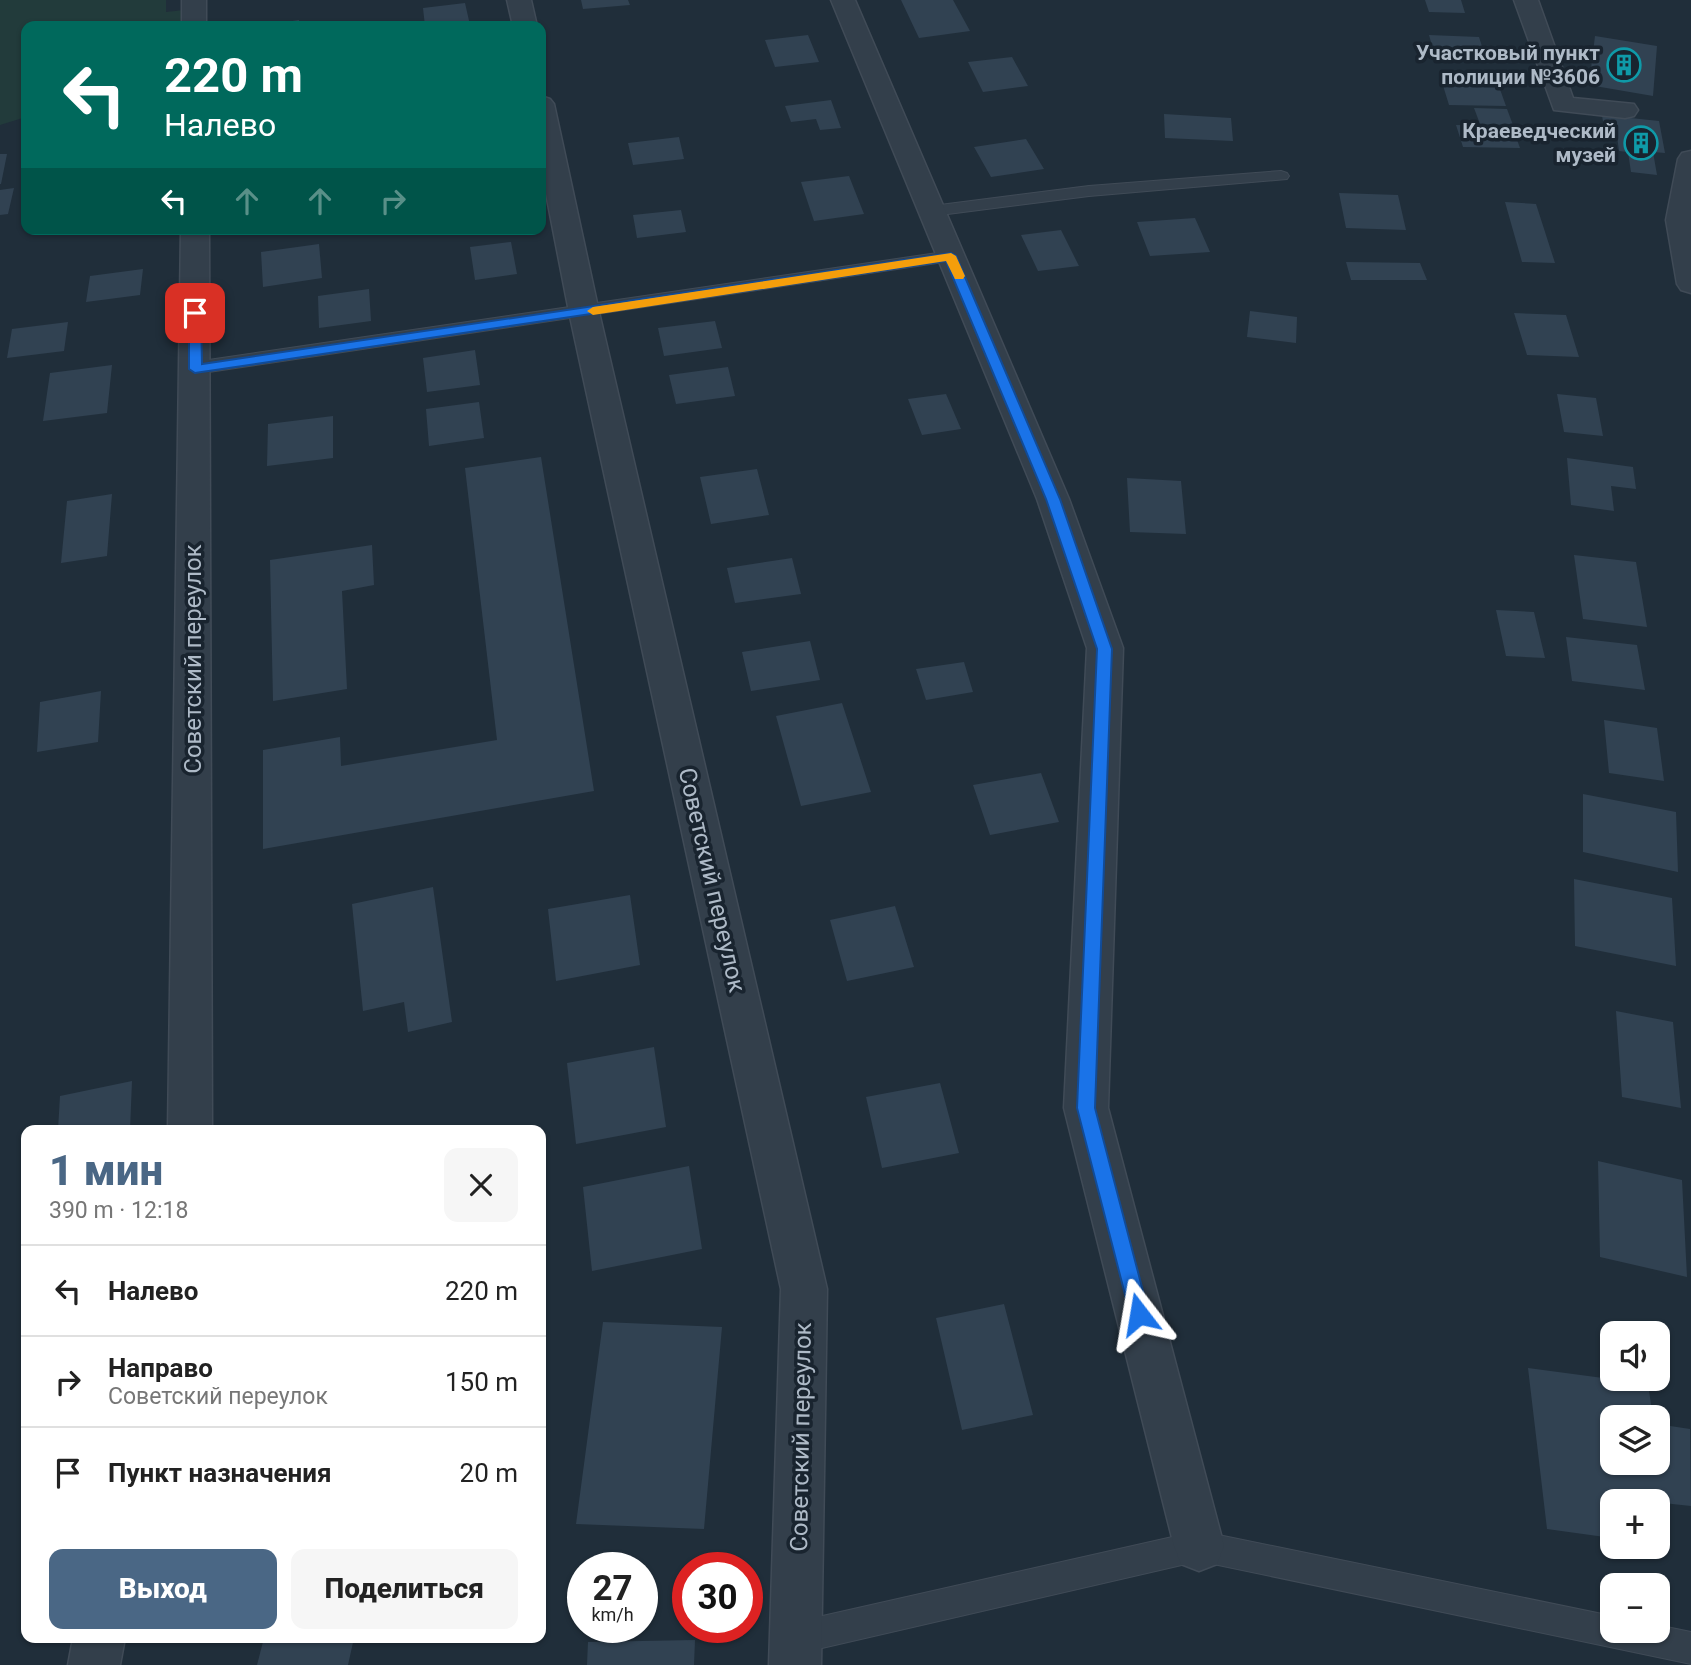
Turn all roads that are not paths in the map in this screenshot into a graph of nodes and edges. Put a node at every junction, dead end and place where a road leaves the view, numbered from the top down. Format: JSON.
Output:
{"nodes":[{"id":1,"x":194,"y":0,"type":"edge"},
{"id":2,"x":519,"y":0,"type":"edge"},
{"id":3,"x":843,"y":0,"type":"edge"},
{"id":4,"x":1525,"y":0,"type":"edge"},
{"id":5,"x":194,"y":21,"type":"edge"},
{"id":6,"x":524,"y":21,"type":"edge"},
{"id":7,"x":1625,"y":110,"type":"dead end"},
{"id":8,"x":546,"y":128,"type":"edge"},
{"id":9,"x":1691,"y":159,"type":"edge"},
{"id":10,"x":1281,"y":176,"type":"dead end"},
{"id":11,"x":932,"y":211,"type":"junction"},
{"id":12,"x":195,"y":235,"type":"edge"},
{"id":13,"x":951,"y":256,"type":"junction"},
{"id":14,"x":1691,"y":284,"type":"edge"},
{"id":15,"x":584,"y":312,"type":"junction"},
{"id":16,"x":195,"y":369,"type":"junction"},
{"id":17,"x":190,"y":1125,"type":"edge"},
{"id":18,"x":1199,"y":1546,"type":"junction"},
{"id":19,"x":98,"y":1643,"type":"edge"},
{"id":20,"x":1691,"y":1648,"type":"edge"},
{"id":21,"x":796,"y":1652,"type":"edge"},
{"id":22,"x":93,"y":1665,"type":"edge"}],
"edges":[{"from":1,"to":5,"type":"street"},
{"from":2,"to":6,"type":"street"},
{"from":3,"to":11,"type":"street"},
{"from":4,"to":7,"type":"street"},
{"from":8,"to":15,"type":"street","name":"Советский переулок"},
{"from":9,"to":14,"type":"street"},
{"from":10,"to":11,"type":"lane"},
{"from":11,"to":13,"type":"street"},
{"from":12,"to":16,"type":"street","name":"Советский переулок"},
{"from":13,"to":15,"type":"lane"},
{"from":13,"to":18,"type":"street"},
{"from":15,"to":16,"type":"lane"},
{"from":15,"to":21,"type":"street","name":"Советский переулок"},
{"from":16,"to":17,"type":"street","name":"Советский переулок"},
{"from":18,"to":20,"type":"lane"},
{"from":18,"to":21,"type":"lane"},
{"from":19,"to":22,"type":"street"}]}
